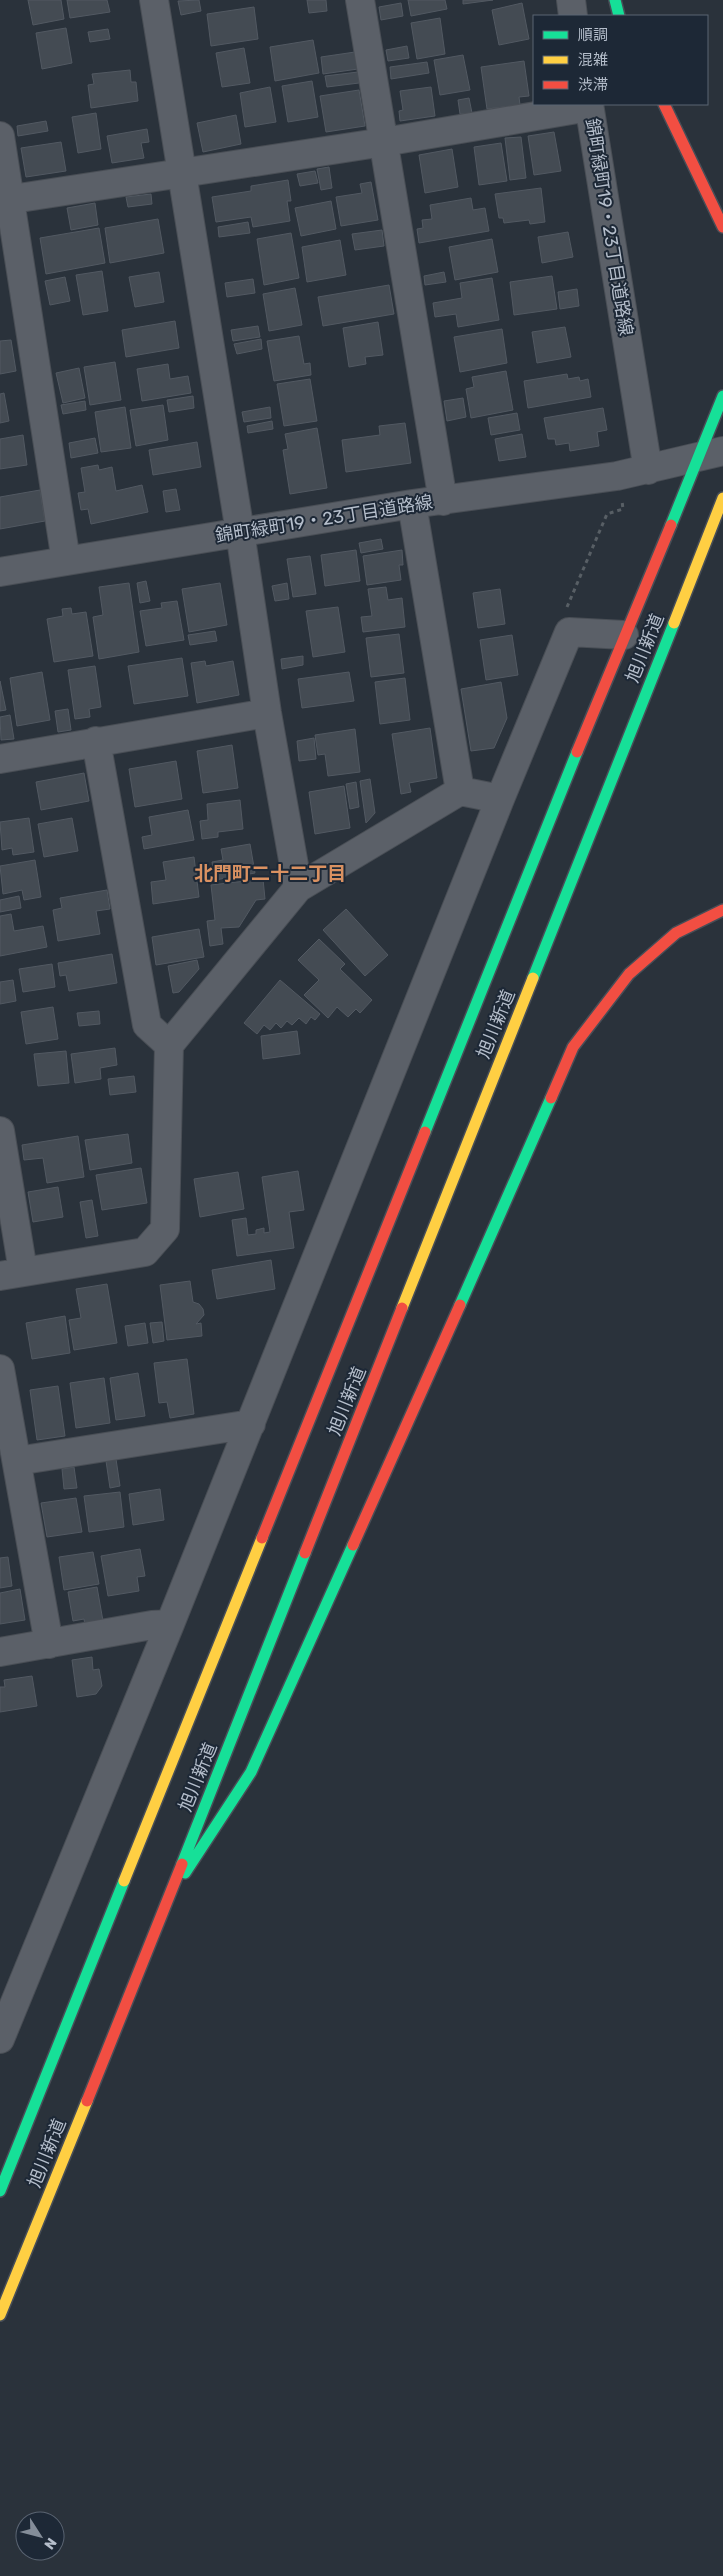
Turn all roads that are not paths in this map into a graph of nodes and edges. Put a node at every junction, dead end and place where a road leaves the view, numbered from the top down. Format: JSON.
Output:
{"nodes":[{"id":1,"x":154,"y":0,"type":"edge"},
{"id":2,"x":360,"y":0,"type":"edge"},
{"id":3,"x":571,"y":0,"type":"edge"},
{"id":4,"x":615,"y":0,"type":"edge"},
{"id":5,"x":574,"y":15,"type":"edge"},
{"id":6,"x":619,"y":15,"type":"edge"},
{"id":7,"x":589,"y":105,"type":"edge"},
{"id":8,"x":664,"y":105,"type":"edge"},
{"id":9,"x":0,"y":136,"type":"edge"},
{"id":10,"x":384,"y":142,"type":"junction"},
{"id":11,"x":182,"y":173,"type":"junction"},
{"id":12,"x":5,"y":200,"type":"edge"},
{"id":13,"x":723,"y":227,"type":"edge"},
{"id":14,"x":723,"y":396,"type":"edge"},
{"id":15,"x":712,"y":454,"type":"edge"},
{"id":16,"x":648,"y":470,"type":"junction"},
{"id":17,"x":723,"y":498,"type":"edge"},
{"id":18,"x":443,"y":501,"type":"junction"},
{"id":19,"x":412,"y":504,"type":"junction"},
{"id":20,"x":240,"y":532,"type":"junction"},
{"id":21,"x":66,"y":562,"type":"junction"},
{"id":22,"x":0,"y":572,"type":"edge"},
{"id":23,"x":624,"y":635,"type":"junction"},
{"id":24,"x":267,"y":712,"type":"junction"},
{"id":25,"x":96,"y":742,"type":"junction"},
{"id":26,"x":0,"y":759,"type":"edge"},
{"id":27,"x":460,"y":790,"type":"junction"},
{"id":28,"x":500,"y":799,"type":"junction"},
{"id":29,"x":298,"y":888,"type":"junction"},
{"id":30,"x":723,"y":910,"type":"edge"},
{"id":31,"x":170,"y":1045,"type":"junction"},
{"id":32,"x":0,"y":1132,"type":"edge"},
{"id":33,"x":12,"y":1273,"type":"edge"},
{"id":34,"x":0,"y":1369,"type":"edge"},
{"id":35,"x":251,"y":1424,"type":"junction"},
{"id":36,"x":17,"y":1461,"type":"junction"},
{"id":37,"x":170,"y":1624,"type":"junction"},
{"id":38,"x":49,"y":1644,"type":"junction"},
{"id":39,"x":0,"y":1652,"type":"edge"},
{"id":40,"x":168,"y":1899,"type":"junction"},
{"id":41,"x":0,"y":2039,"type":"edge"},
{"id":42,"x":0,"y":2192,"type":"edge"},
{"id":43,"x":0,"y":2315,"type":"edge"}],
"edges":[{"from":1,"to":11,"type":"street"},
{"from":2,"to":10,"type":"street"},
{"from":3,"to":5,"type":"street"},
{"from":4,"to":6,"type":"main road"},
{"from":7,"to":10,"type":"street"},
{"from":7,"to":16,"type":"street","name":"錦町緑町19・23丁目道路線"},
{"from":8,"to":13,"type":"main road"},
{"from":9,"to":12,"type":"street"},
{"from":10,"to":11,"type":"street"},
{"from":10,"to":18,"type":"street"},
{"from":11,"to":12,"type":"street"},
{"from":11,"to":20,"type":"street"},
{"from":12,"to":21,"type":"street"},
{"from":14,"to":15,"type":"main road","name":"旭川新道"},
{"from":15,"to":16,"type":"street","name":"錦町緑町19・23丁目道路線"},
{"from":15,"to":23,"type":"main road","name":"旭川新道"},
{"from":16,"to":18,"type":"street","name":"錦町緑町19・23丁目道路線"},
{"from":17,"to":40,"type":"main road","name":"旭川新道"},
{"from":18,"to":19,"type":"street","name":"錦町緑町19・23丁目道路線"},
{"from":19,"to":20,"type":"street","name":"錦町緑町19・23丁目道路線"},
{"from":19,"to":27,"type":"street"},
{"from":20,"to":21,"type":"street","name":"錦町緑町19・23丁目道路線"},
{"from":20,"to":24,"type":"street"},
{"from":21,"to":22,"type":"street","name":"錦町緑町19・23丁目道路線"},
{"from":23,"to":28,"type":"street"},
{"from":23,"to":42,"type":"main road","name":"旭川新道"},
{"from":24,"to":25,"type":"street"},
{"from":24,"to":29,"type":"street"},
{"from":25,"to":26,"type":"street"},
{"from":25,"to":31,"type":"street"},
{"from":27,"to":28,"type":"street"},
{"from":27,"to":29,"type":"street"},
{"from":28,"to":35,"type":"street"},
{"from":29,"to":31,"type":"street"},
{"from":30,"to":40,"type":"main road"},
{"from":31,"to":33,"type":"street"},
{"from":32,"to":33,"type":"street"},
{"from":34,"to":36,"type":"street"},
{"from":35,"to":36,"type":"street"},
{"from":35,"to":37,"type":"street"},
{"from":36,"to":38,"type":"street"},
{"from":37,"to":38,"type":"street"},
{"from":37,"to":41,"type":"street"},
{"from":38,"to":39,"type":"street"},
{"from":40,"to":43,"type":"main road","name":"旭川新道"}]}
